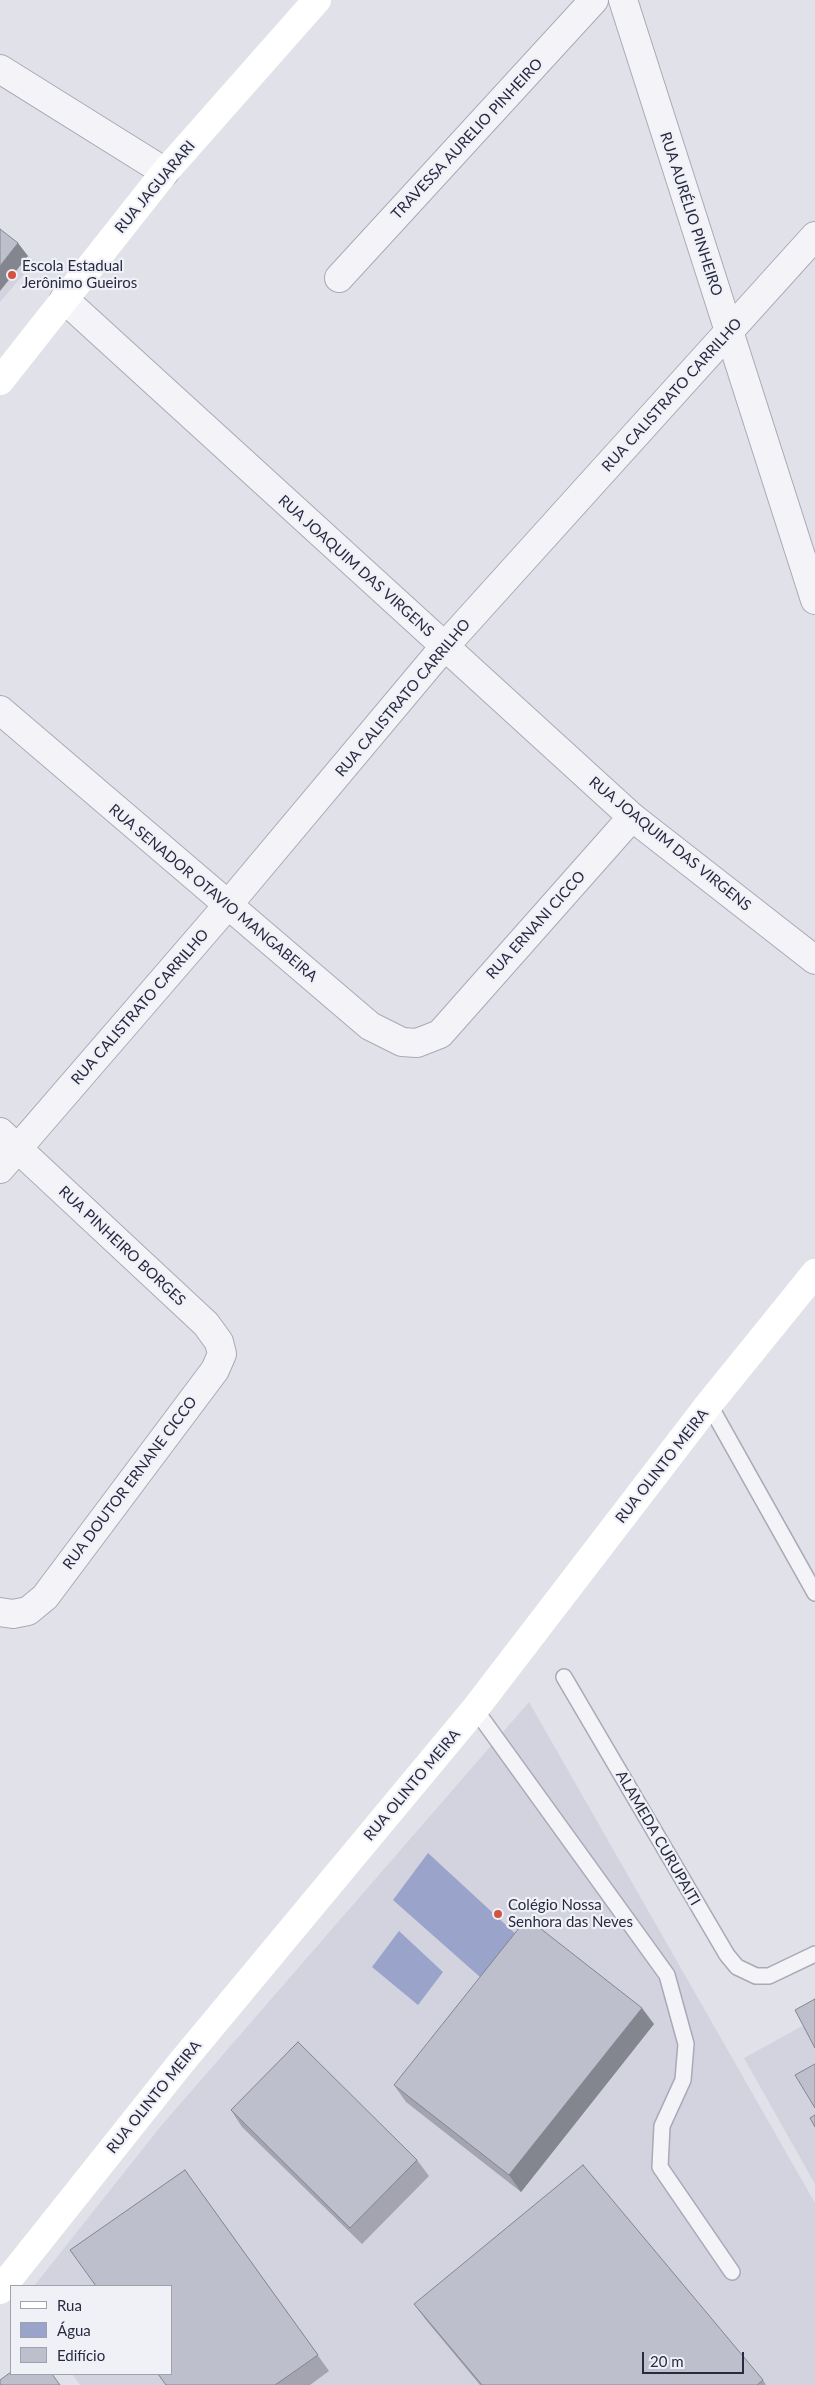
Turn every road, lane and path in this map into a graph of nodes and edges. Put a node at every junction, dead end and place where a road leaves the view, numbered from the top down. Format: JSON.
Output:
{"nodes":[{"id":1,"x":317,"y":0,"type":"edge"},
{"id":2,"x":594,"y":0,"type":"edge"},
{"id":3,"x":623,"y":0,"type":"edge"},
{"id":4,"x":0,"y":69,"type":"edge"},
{"id":5,"x":165,"y":172,"type":"junction"},
{"id":6,"x":815,"y":236,"type":"edge"},
{"id":7,"x":339,"y":278,"type":"dead end"},
{"id":8,"x":64,"y":300,"type":"junction"},
{"id":9,"x":728,"y":332,"type":"junction"},
{"id":10,"x":0,"y":381,"type":"edge"},
{"id":11,"x":815,"y":600,"type":"edge"},
{"id":12,"x":444,"y":647,"type":"junction"},
{"id":13,"x":0,"y":710,"type":"edge"},
{"id":14,"x":632,"y":817,"type":"junction"},
{"id":15,"x":227,"y":906,"type":"junction"},
{"id":16,"x":815,"y":960,"type":"edge"},
{"id":17,"x":440,"y":1034,"type":"joint"},
{"id":18,"x":9,"y":1140,"type":"edge"},
{"id":19,"x":0,"y":1169,"type":"edge"},
{"id":20,"x":815,"y":1273,"type":"edge"},
{"id":21,"x":216,"y":1370,"type":"joint"},
{"id":22,"x":709,"y":1404,"type":"junction"},
{"id":23,"x":815,"y":1593,"type":"edge"},
{"id":24,"x":0,"y":1612,"type":"edge"},
{"id":25,"x":564,"y":1677,"type":"dead end"},
{"id":26,"x":475,"y":1709,"type":"junction"},
{"id":27,"x":815,"y":1954,"type":"edge"},
{"id":28,"x":732,"y":2272,"type":"dead end"},
{"id":29,"x":0,"y":2290,"type":"edge"}],
"edges":[{"from":1,"to":5,"type":"main road","name":"RUA JAGUARARI"},
{"from":2,"to":7,"type":"street","name":"TRAVESSA AURELIO PINHEIRO"},
{"from":3,"to":9,"type":"street","name":"RUA AURÉLIO PINHEIRO"},
{"from":4,"to":5,"type":"street"},
{"from":5,"to":8,"type":"main road","name":"RUA JAGUARARI"},
{"from":6,"to":9,"type":"street","name":"RUA CALISTRATO CARRILHO"},
{"from":8,"to":10,"type":"main road","name":"RUA JAGUARARI"},
{"from":8,"to":12,"type":"street","name":"RUA JOAQUIM DAS VIRGENS"},
{"from":9,"to":11,"type":"street","name":"RUA AURÉLIO PINHEIRO"},
{"from":9,"to":12,"type":"street","name":"RUA CALISTRATO CARRILHO"},
{"from":12,"to":14,"type":"street","name":"RUA JOAQUIM DAS VIRGENS"},
{"from":12,"to":15,"type":"street","name":"RUA CALISTRATO CARRILHO"},
{"from":13,"to":15,"type":"street","name":"RUA SENADOR OTAVIO MANGABEIRA"},
{"from":14,"to":16,"type":"street","name":"RUA JOAQUIM DAS VIRGENS"},
{"from":14,"to":17,"type":"street","name":"RUA ERNANI CICCO"},
{"from":15,"to":17,"type":"street","name":"RUA SENADOR OTAVIO MANGABEIRA"},
{"from":15,"to":18,"type":"street","name":"RUA CALISTRATO CARRILHO"},
{"from":18,"to":19,"type":"street","name":"RUA CALISTRATO CARRILHO"},
{"from":18,"to":21,"type":"street","name":"RUA PINHEIRO BORGES"},
{"from":20,"to":22,"type":"main road","name":"RUA OLINTO MEIRA"},
{"from":21,"to":24,"type":"street","name":"RUA DOUTOR ERNANE CICCO"},
{"from":22,"to":23,"type":"lane"},
{"from":22,"to":26,"type":"main road","name":"RUA OLINTO MEIRA"},
{"from":25,"to":27,"type":"lane","name":"ALAMEDA CURUPAITI"},
{"from":26,"to":28,"type":"lane"},
{"from":26,"to":29,"type":"main road","name":"RUA OLINTO MEIRA"}]}
